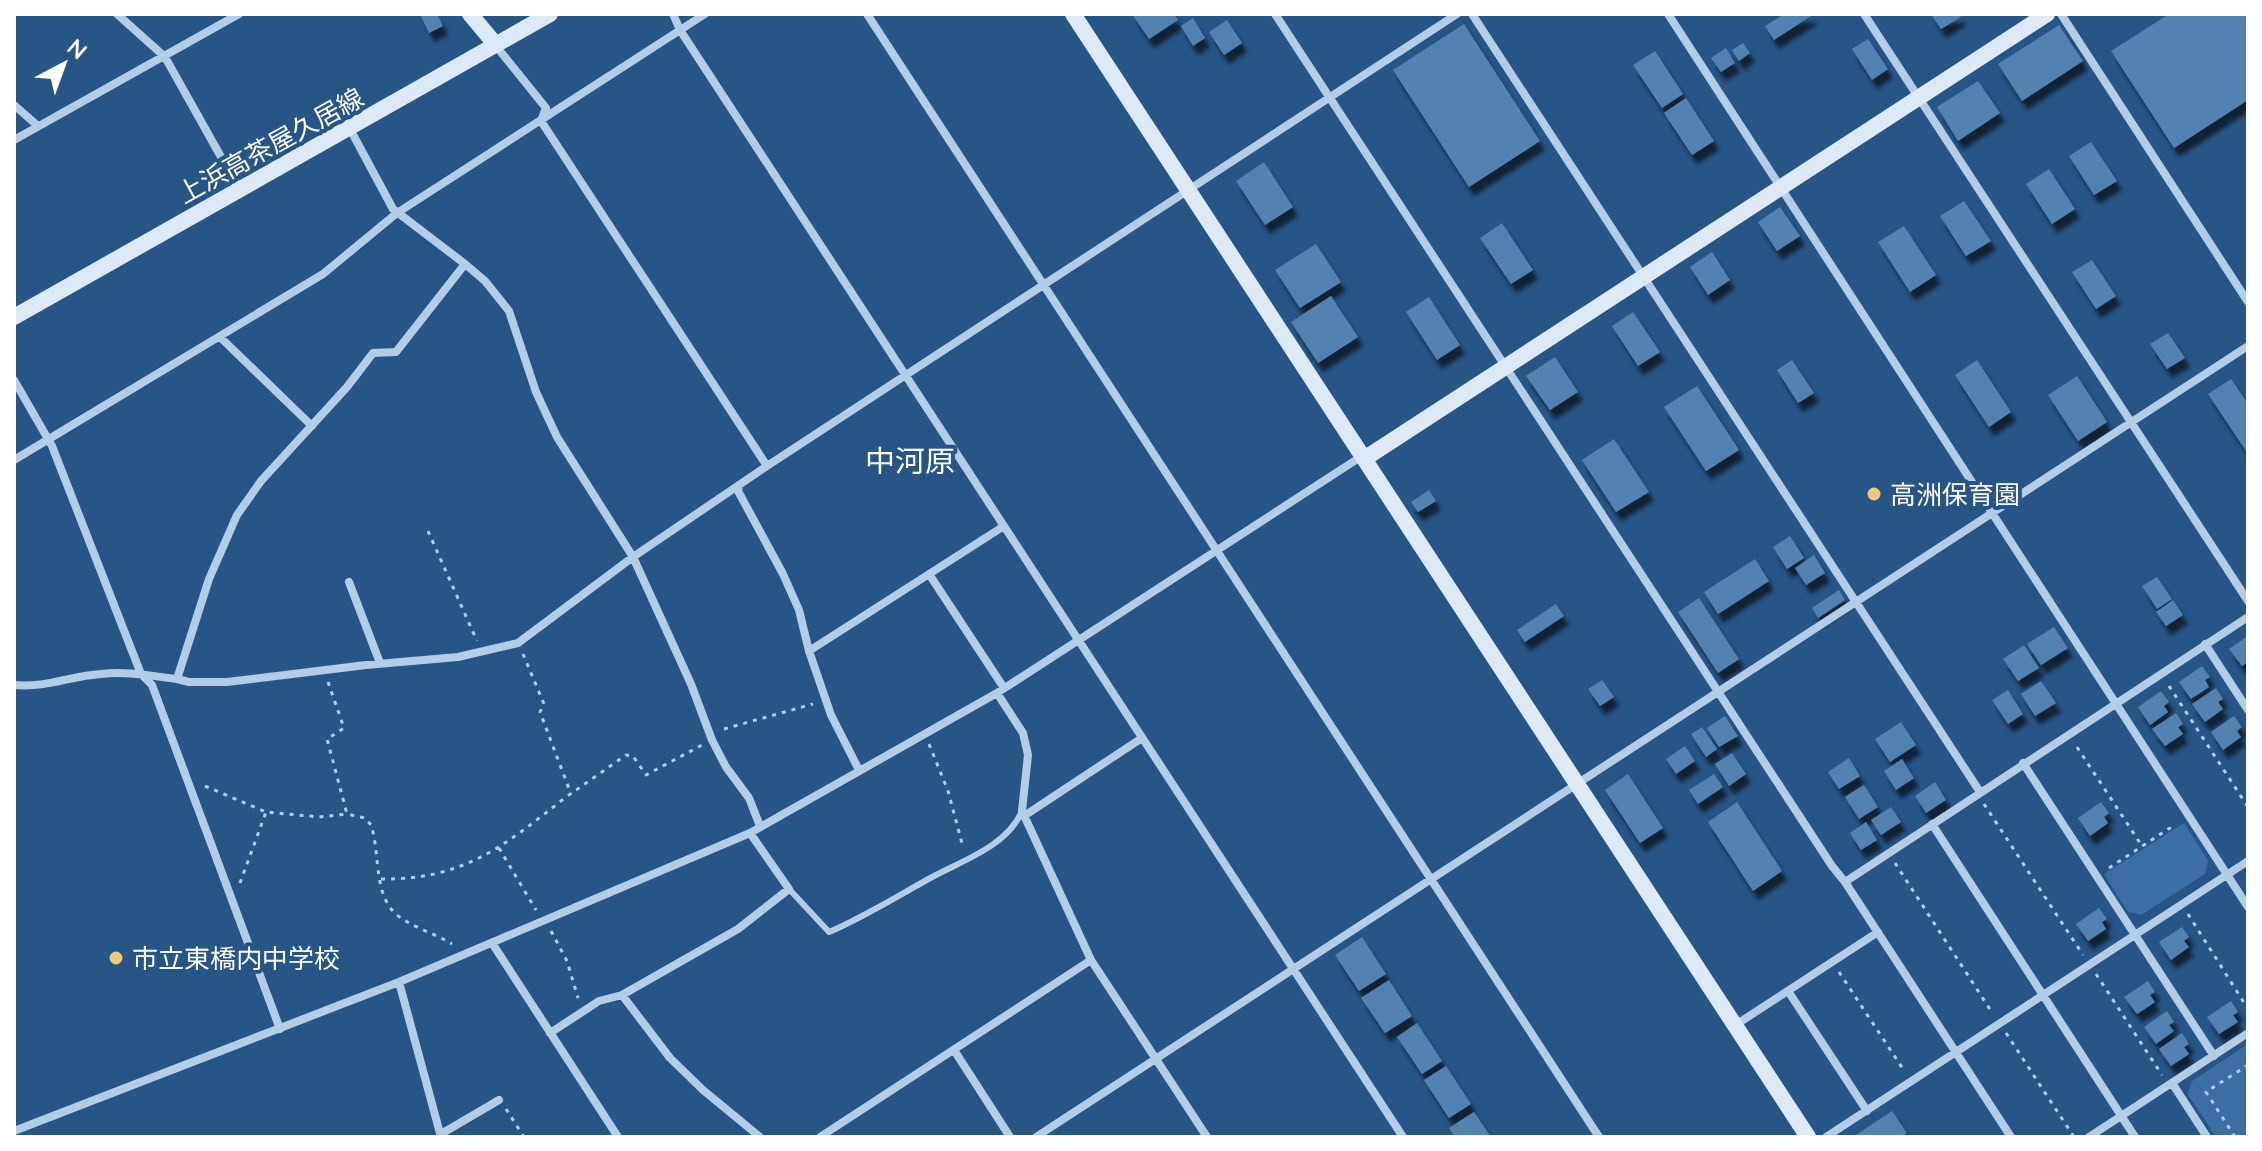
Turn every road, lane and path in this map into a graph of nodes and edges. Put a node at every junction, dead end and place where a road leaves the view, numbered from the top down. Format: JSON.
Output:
{"nodes":[{"id":1,"x":117,"y":14,"type":"edge"},
{"id":2,"x":239,"y":14,"type":"edge"},
{"id":3,"x":470,"y":14,"type":"edge"},
{"id":4,"x":550,"y":14,"type":"edge"},
{"id":5,"x":673,"y":14,"type":"edge"},
{"id":6,"x":705,"y":14,"type":"edge"},
{"id":7,"x":867,"y":14,"type":"edge"},
{"id":8,"x":1073,"y":14,"type":"edge"},
{"id":9,"x":1275,"y":14,"type":"edge"},
{"id":10,"x":1457,"y":14,"type":"edge"},
{"id":11,"x":1472,"y":14,"type":"edge"},
{"id":12,"x":1668,"y":14,"type":"edge"},
{"id":13,"x":1864,"y":14,"type":"edge"},
{"id":14,"x":2047,"y":14,"type":"edge"},
{"id":15,"x":2061,"y":14,"type":"edge"},
{"id":16,"x":680,"y":30,"type":"junction"},
{"id":17,"x":496,"y":45,"type":"junction"},
{"id":18,"x":165,"y":57,"type":"junction"},
{"id":19,"x":1918,"y":97,"type":"junction"},
{"id":20,"x":1330,"y":98,"type":"junction"},
{"id":21,"x":14,"y":105,"type":"edge"},
{"id":22,"x":541,"y":121,"type":"junction"},
{"id":23,"x":38,"y":126,"type":"junction"},
{"id":24,"x":350,"y":129,"type":"junction"},
{"id":25,"x":14,"y":140,"type":"edge"},
{"id":26,"x":1781,"y":187,"type":"junction"},
{"id":27,"x":239,"y":189,"type":"junction"},
{"id":28,"x":1189,"y":191,"type":"junction"},
{"id":29,"x":397,"y":213,"type":"junction"},
{"id":30,"x":465,"y":264,"type":"junction"},
{"id":31,"x":1643,"y":277,"type":"junction"},
{"id":32,"x":1044,"y":284,"type":"junction"},
{"id":33,"x":2248,"y":302,"type":"edge"},
{"id":34,"x":14,"y":317,"type":"edge"},
{"id":35,"x":220,"y":337,"type":"junction"},
{"id":36,"x":2248,"y":346,"type":"edge"},
{"id":37,"x":1506,"y":366,"type":"junction"},
{"id":38,"x":905,"y":376,"type":"junction"},
{"id":39,"x":14,"y":380,"type":"edge"},
{"id":40,"x":2131,"y":423,"type":"junction"},
{"id":41,"x":312,"y":426,"type":"junction"},
{"id":42,"x":48,"y":440,"type":"junction"},
{"id":43,"x":1363,"y":458,"type":"junction"},
{"id":44,"x":14,"y":460,"type":"edge"},
{"id":45,"x":767,"y":466,"type":"junction"},
{"id":46,"x":739,"y":485,"type":"junction"},
{"id":47,"x":1994,"y":512,"type":"junction"},
{"id":48,"x":1004,"y":526,"type":"junction"},
{"id":49,"x":428,"y":531,"type":"dead end"},
{"id":50,"x":1215,"y":552,"type":"junction"},
{"id":51,"x":633,"y":557,"type":"junction"},
{"id":52,"x":929,"y":574,"type":"junction"},
{"id":53,"x":349,"y":582,"type":"dead end"},
{"id":54,"x":2248,"y":601,"type":"edge"},
{"id":55,"x":1856,"y":602,"type":"junction"},
{"id":56,"x":2248,"y":617,"type":"edge"},
{"id":57,"x":1078,"y":640,"type":"junction"},
{"id":58,"x":518,"y":643,"type":"junction"},
{"id":59,"x":2205,"y":644,"type":"junction"},
{"id":60,"x":809,"y":651,"type":"junction"},
{"id":61,"x":482,"y":652,"type":"junction"},
{"id":62,"x":380,"y":663,"type":"junction"},
{"id":63,"x":324,"y":670,"type":"junction"},
{"id":64,"x":2160,"y":673,"type":"junction"},
{"id":65,"x":141,"y":674,"type":"junction"},
{"id":66,"x":177,"y":679,"type":"junction"},
{"id":67,"x":14,"y":685,"type":"edge"},
{"id":68,"x":1001,"y":690,"type":"junction"},
{"id":69,"x":1719,"y":692,"type":"junction"},
{"id":70,"x":826,"y":698,"type":"junction"},
{"id":71,"x":2117,"y":701,"type":"junction"},
{"id":72,"x":2248,"y":710,"type":"edge"},
{"id":73,"x":924,"y":734,"type":"junction"},
{"id":74,"x":2068,"y":734,"type":"junction"},
{"id":75,"x":711,"y":736,"type":"junction"},
{"id":76,"x":1142,"y":738,"type":"junction"},
{"id":77,"x":2023,"y":763,"type":"junction"},
{"id":78,"x":859,"y":770,"type":"junction"},
{"id":79,"x":187,"y":779,"type":"junction"},
{"id":80,"x":1577,"y":784,"type":"junction"},
{"id":81,"x":1979,"y":793,"type":"junction"},
{"id":82,"x":571,"y":794,"type":"junction"},
{"id":83,"x":2248,"y":807,"type":"edge"},
{"id":84,"x":266,"y":812,"type":"junction"},
{"id":85,"x":1023,"y":813,"type":"junction"},
{"id":86,"x":347,"y":814,"type":"junction"},
{"id":87,"x":2189,"y":815,"type":"junction"},
{"id":88,"x":1932,"y":824,"type":"junction"},
{"id":89,"x":760,"y":826,"type":"junction"},
{"id":90,"x":750,"y":833,"type":"junction"},
{"id":91,"x":2142,"y":846,"type":"junction"},
{"id":92,"x":499,"y":848,"type":"junction"},
{"id":93,"x":1889,"y":853,"type":"junction"},
{"id":94,"x":968,"y":859,"type":"junction"},
{"id":95,"x":2248,"y":861,"type":"edge"},
{"id":96,"x":2227,"y":874,"type":"junction"},
{"id":97,"x":2097,"y":876,"type":"junction"},
{"id":98,"x":381,"y":879,"type":"junction"},
{"id":99,"x":1431,"y":880,"type":"junction"},
{"id":100,"x":1845,"y":882,"type":"junction"},
{"id":101,"x":789,"y":889,"type":"junction"},
{"id":102,"x":233,"y":903,"type":"junction"},
{"id":103,"x":2181,"y":904,"type":"junction"},
{"id":104,"x":2248,"y":907,"type":"edge"},
{"id":105,"x":544,"y":921,"type":"junction"},
{"id":106,"x":1878,"y":932,"type":"junction"},
{"id":107,"x":2135,"y":934,"type":"junction"},
{"id":108,"x":492,"y":943,"type":"junction"},
{"id":109,"x":464,"y":954,"type":"junction"},
{"id":110,"x":1091,"y":960,"type":"junction"},
{"id":111,"x":1833,"y":962,"type":"junction"},
{"id":112,"x":2090,"y":964,"type":"junction"},
{"id":113,"x":1293,"y":969,"type":"junction"},
{"id":114,"x":399,"y":982,"type":"junction"},
{"id":115,"x":1788,"y":991,"type":"junction"},
{"id":116,"x":2043,"y":994,"type":"junction"},
{"id":117,"x":622,"y":995,"type":"junction"},
{"id":118,"x":2248,"y":1009,"type":"edge"},
{"id":119,"x":582,"y":1012,"type":"junction"},
{"id":120,"x":2000,"y":1023,"type":"junction"},
{"id":121,"x":1734,"y":1026,"type":"junction"},
{"id":122,"x":280,"y":1029,"type":"junction"},
{"id":123,"x":550,"y":1033,"type":"junction"},
{"id":124,"x":2248,"y":1033,"type":"edge"},
{"id":125,"x":954,"y":1050,"type":"junction"},
{"id":126,"x":1956,"y":1051,"type":"junction"},
{"id":127,"x":2214,"y":1056,"type":"junction"},
{"id":128,"x":1156,"y":1059,"type":"junction"},
{"id":129,"x":2248,"y":1065,"type":"edge"},
{"id":130,"x":1911,"y":1081,"type":"junction"},
{"id":131,"x":2170,"y":1084,"type":"junction"},
{"id":132,"x":499,"y":1100,"type":"joint"},
{"id":133,"x":1867,"y":1111,"type":"junction"},
{"id":134,"x":2122,"y":1116,"type":"junction"},
{"id":135,"x":14,"y":1131,"type":"edge"},
{"id":136,"x":441,"y":1136,"type":"edge"},
{"id":137,"x":524,"y":1137,"type":"edge"},
{"id":138,"x":618,"y":1137,"type":"edge"},
{"id":139,"x":760,"y":1137,"type":"edge"},
{"id":140,"x":820,"y":1137,"type":"edge"},
{"id":141,"x":1010,"y":1137,"type":"edge"},
{"id":142,"x":1036,"y":1137,"type":"edge"},
{"id":143,"x":1207,"y":1137,"type":"edge"},
{"id":144,"x":1403,"y":1137,"type":"edge"},
{"id":145,"x":1599,"y":1137,"type":"edge"},
{"id":146,"x":1808,"y":1137,"type":"edge"},
{"id":147,"x":1826,"y":1137,"type":"edge"},
{"id":148,"x":2011,"y":1137,"type":"edge"},
{"id":149,"x":2074,"y":1137,"type":"edge"},
{"id":150,"x":2089,"y":1137,"type":"edge"},
{"id":151,"x":2135,"y":1137,"type":"edge"},
{"id":152,"x":2207,"y":1137,"type":"edge"},
{"id":153,"x":2235,"y":1137,"type":"edge"}],
"edges":[{"from":1,"to":18,"type":"street"},
{"from":2,"to":18,"type":"street"},
{"from":3,"to":17,"type":"street"},
{"from":4,"to":17,"type":"street","name":"上浜高茶屋久居線"},
{"from":5,"to":16,"type":"street"},
{"from":6,"to":16,"type":"street"},
{"from":7,"to":32,"type":"street"},
{"from":8,"to":28,"type":"street"},
{"from":9,"to":20,"type":"street"},
{"from":10,"to":20,"type":"street"},
{"from":11,"to":31,"type":"street"},
{"from":12,"to":26,"type":"street"},
{"from":13,"to":19,"type":"street"},
{"from":14,"to":19,"type":"street"},
{"from":15,"to":33,"type":"street"},
{"from":16,"to":22,"type":"street"},
{"from":16,"to":38,"type":"street"},
{"from":17,"to":22,"type":"street"},
{"from":17,"to":24,"type":"street","name":"上浜高茶屋久居線"},
{"from":18,"to":23,"type":"street"},
{"from":18,"to":27,"type":"street"},
{"from":19,"to":26,"type":"street"},
{"from":19,"to":40,"type":"street"},
{"from":20,"to":28,"type":"street"},
{"from":20,"to":37,"type":"street"},
{"from":21,"to":23,"type":"street"},
{"from":22,"to":29,"type":"street"},
{"from":22,"to":45,"type":"street"},
{"from":23,"to":25,"type":"street"},
{"from":24,"to":27,"type":"street","name":"上浜高茶屋久居線"},
{"from":24,"to":29,"type":"street"},
{"from":26,"to":31,"type":"street"},
{"from":26,"to":47,"type":"street"},
{"from":27,"to":34,"type":"street","name":"上浜高茶屋久居線"},
{"from":28,"to":32,"type":"street"},
{"from":28,"to":43,"type":"street"},
{"from":29,"to":30,"type":"street"},
{"from":29,"to":35,"type":"street"},
{"from":30,"to":41,"type":"street"},
{"from":30,"to":51,"type":"street"},
{"from":31,"to":37,"type":"street"},
{"from":31,"to":55,"type":"street"},
{"from":32,"to":38,"type":"street"},
{"from":32,"to":50,"type":"street"},
{"from":35,"to":41,"type":"street"},
{"from":35,"to":42,"type":"street"},
{"from":36,"to":40,"type":"street"},
{"from":37,"to":43,"type":"street"},
{"from":37,"to":69,"type":"street"},
{"from":38,"to":45,"type":"street"},
{"from":38,"to":48,"type":"street"},
{"from":39,"to":42,"type":"street"},
{"from":40,"to":47,"type":"street"},
{"from":40,"to":54,"type":"street"},
{"from":41,"to":66,"type":"street"},
{"from":42,"to":44,"type":"street"},
{"from":42,"to":65,"type":"street"},
{"from":43,"to":50,"type":"street"},
{"from":43,"to":80,"type":"street"},
{"from":45,"to":46,"type":"street"},
{"from":46,"to":51,"type":"street"},
{"from":46,"to":60,"type":"street"},
{"from":47,"to":55,"type":"street"},
{"from":47,"to":71,"type":"street"},
{"from":48,"to":52,"type":"street"},
{"from":48,"to":57,"type":"street"},
{"from":49,"to":61,"type":"path"},
{"from":50,"to":57,"type":"street"},
{"from":50,"to":99,"type":"street"},
{"from":51,"to":58,"type":"street"},
{"from":51,"to":75,"type":"street"},
{"from":52,"to":60,"type":"street"},
{"from":52,"to":68,"type":"street"},
{"from":53,"to":62,"type":"street"},
{"from":55,"to":69,"type":"street"},
{"from":55,"to":81,"type":"street"},
{"from":56,"to":59,"type":"street"},
{"from":57,"to":68,"type":"street"},
{"from":57,"to":76,"type":"street"},
{"from":58,"to":61,"type":"street"},
{"from":58,"to":82,"type":"path"},
{"from":59,"to":64,"type":"street"},
{"from":59,"to":72,"type":"street"},
{"from":60,"to":70,"type":"street"},
{"from":61,"to":62,"type":"street"},
{"from":62,"to":63,"type":"street"},
{"from":63,"to":66,"type":"street"},
{"from":63,"to":86,"type":"path"},
{"from":64,"to":71,"type":"street"},
{"from":64,"to":83,"type":"path"},
{"from":65,"to":66,"type":"street"},
{"from":65,"to":67,"type":"street"},
{"from":65,"to":79,"type":"street"},
{"from":68,"to":73,"type":"street"},
{"from":68,"to":85,"type":"street"},
{"from":69,"to":80,"type":"street"},
{"from":69,"to":100,"type":"street"},
{"from":70,"to":75,"type":"path"},
{"from":70,"to":78,"type":"street"},
{"from":71,"to":74,"type":"street"},
{"from":71,"to":87,"type":"street"},
{"from":73,"to":78,"type":"street"},
{"from":73,"to":94,"type":"path"},
{"from":74,"to":77,"type":"street"},
{"from":74,"to":91,"type":"path"},
{"from":75,"to":82,"type":"path"},
{"from":75,"to":89,"type":"street"},
{"from":76,"to":85,"type":"street"},
{"from":76,"to":113,"type":"street"},
{"from":77,"to":81,"type":"street"},
{"from":77,"to":97,"type":"street"},
{"from":78,"to":89,"type":"street"},
{"from":79,"to":84,"type":"path"},
{"from":79,"to":102,"type":"street"},
{"from":80,"to":99,"type":"street"},
{"from":80,"to":121,"type":"street"},
{"from":81,"to":88,"type":"street"},
{"from":81,"to":112,"type":"path"},
{"from":82,"to":92,"type":"path"},
{"from":84,"to":86,"type":"path"},
{"from":84,"to":102,"type":"path"},
{"from":85,"to":94,"type":"lane"},
{"from":85,"to":110,"type":"street"},
{"from":86,"to":98,"type":"path"},
{"from":87,"to":91,"type":"path"},
{"from":87,"to":96,"type":"street"},
{"from":88,"to":93,"type":"street"},
{"from":88,"to":116,"type":"street"},
{"from":89,"to":90,"type":"street"},
{"from":90,"to":101,"type":"street"},
{"from":90,"to":105,"type":"street"},
{"from":91,"to":97,"type":"path"},
{"from":92,"to":98,"type":"path"},
{"from":92,"to":105,"type":"path"},
{"from":93,"to":100,"type":"street"},
{"from":93,"to":120,"type":"path"},
{"from":94,"to":101,"type":"lane"},
{"from":95,"to":96,"type":"street"},
{"from":96,"to":103,"type":"street"},
{"from":96,"to":104,"type":"street"},
{"from":97,"to":107,"type":"street"},
{"from":98,"to":109,"type":"path"},
{"from":99,"to":113,"type":"street"},
{"from":99,"to":145,"type":"street"},
{"from":100,"to":106,"type":"street"},
{"from":101,"to":117,"type":"street"},
{"from":102,"to":122,"type":"street"},
{"from":103,"to":107,"type":"street"},
{"from":103,"to":118,"type":"path"},
{"from":105,"to":108,"type":"street"},
{"from":105,"to":119,"type":"path"},
{"from":106,"to":111,"type":"street"},
{"from":106,"to":126,"type":"street"},
{"from":107,"to":112,"type":"street"},
{"from":107,"to":127,"type":"street"},
{"from":108,"to":109,"type":"street"},
{"from":108,"to":123,"type":"street"},
{"from":109,"to":114,"type":"street"},
{"from":110,"to":125,"type":"street"},
{"from":110,"to":128,"type":"street"},
{"from":111,"to":115,"type":"street"},
{"from":111,"to":130,"type":"path"},
{"from":112,"to":116,"type":"street"},
{"from":112,"to":131,"type":"path"},
{"from":113,"to":128,"type":"street"},
{"from":113,"to":144,"type":"street"},
{"from":114,"to":122,"type":"street"},
{"from":114,"to":136,"type":"street"},
{"from":115,"to":121,"type":"street"},
{"from":115,"to":133,"type":"street"},
{"from":116,"to":120,"type":"street"},
{"from":116,"to":134,"type":"street"},
{"from":117,"to":119,"type":"street"},
{"from":117,"to":139,"type":"street"},
{"from":119,"to":123,"type":"street"},
{"from":120,"to":126,"type":"street"},
{"from":120,"to":149,"type":"path"},
{"from":121,"to":146,"type":"street"},
{"from":122,"to":135,"type":"street"},
{"from":123,"to":138,"type":"street"},
{"from":124,"to":127,"type":"street"},
{"from":125,"to":140,"type":"street"},
{"from":125,"to":141,"type":"street"},
{"from":126,"to":130,"type":"street"},
{"from":126,"to":148,"type":"street"},
{"from":127,"to":131,"type":"street"},
{"from":128,"to":142,"type":"street"},
{"from":128,"to":143,"type":"street"},
{"from":129,"to":153,"type":"path"},
{"from":130,"to":133,"type":"street"},
{"from":131,"to":134,"type":"street"},
{"from":131,"to":152,"type":"street"},
{"from":132,"to":136,"type":"street"},
{"from":132,"to":137,"type":"path"},
{"from":133,"to":147,"type":"street"},
{"from":134,"to":150,"type":"street"},
{"from":134,"to":151,"type":"street"}]}
